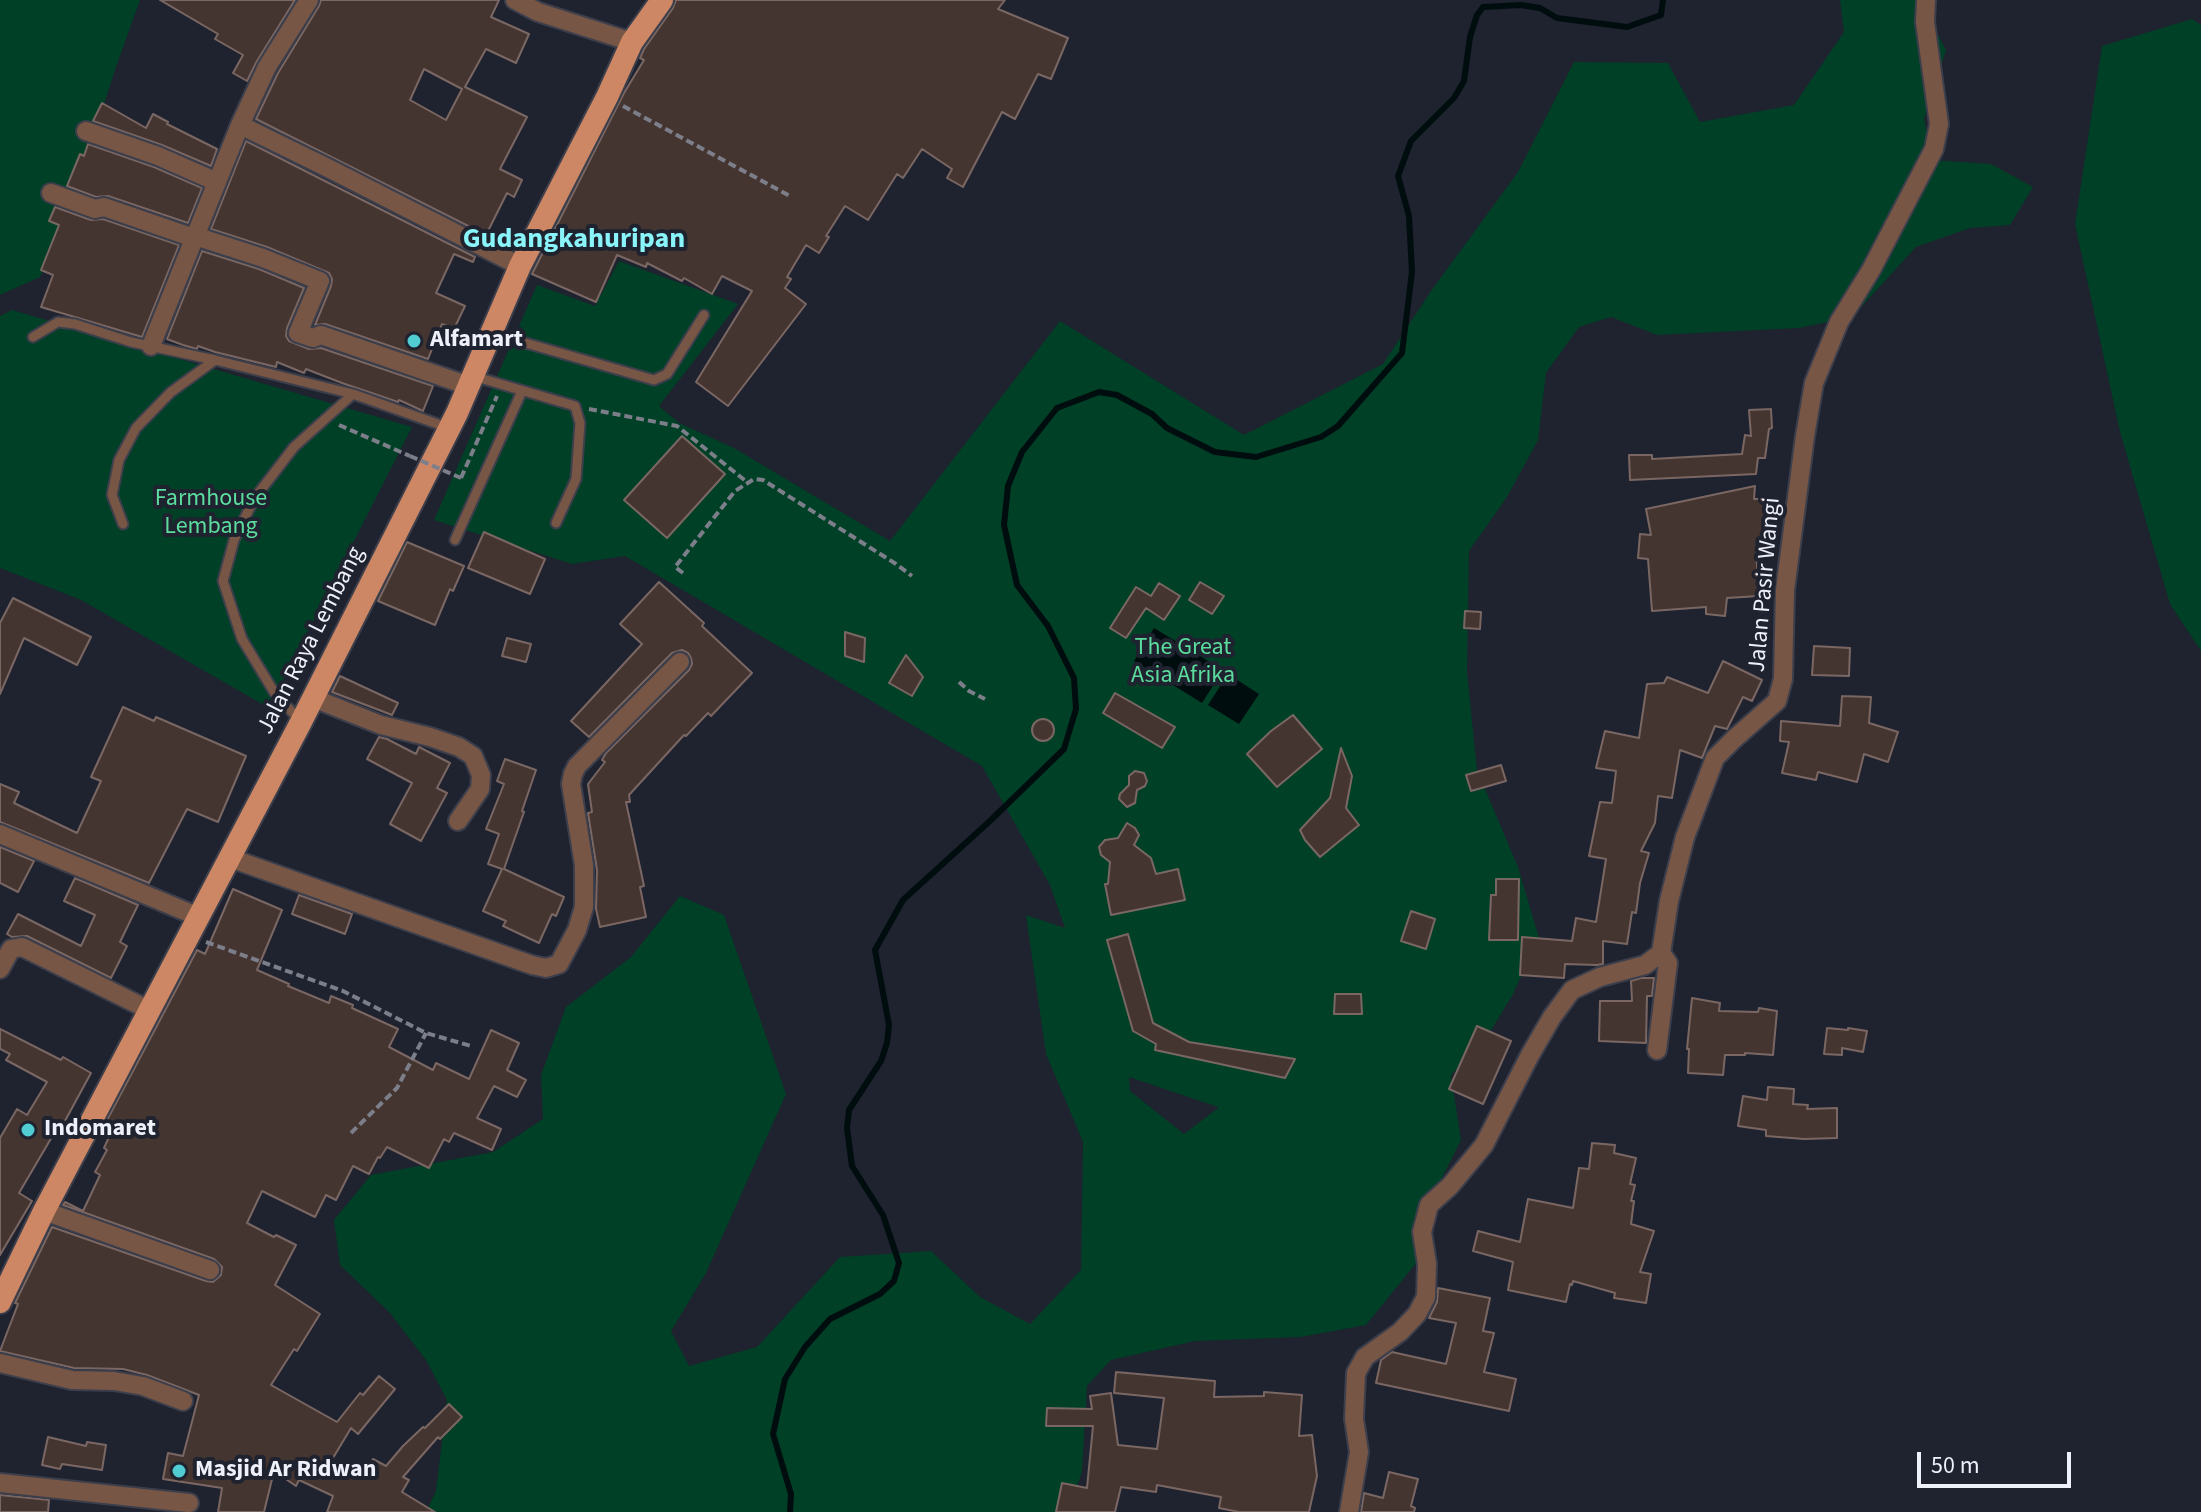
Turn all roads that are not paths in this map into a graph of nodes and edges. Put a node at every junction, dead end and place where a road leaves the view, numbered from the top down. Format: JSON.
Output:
{"nodes":[{"id":1,"x":309,"y":0,"type":"edge"},
{"id":2,"x":515,"y":0,"type":"edge"},
{"id":3,"x":662,"y":0,"type":"edge"},
{"id":4,"x":1926,"y":0,"type":"edge"},
{"id":5,"x":632,"y":42,"type":"junction"},
{"id":6,"x":240,"y":125,"type":"junction"},
{"id":7,"x":86,"y":131,"type":"dead end"},
{"id":8,"x":217,"y":182,"type":"junction"},
{"id":9,"x":51,"y":193,"type":"dead end"},
{"id":10,"x":195,"y":237,"type":"junction"},
{"id":11,"x":520,"y":266,"type":"junction"},
{"id":12,"x":704,"y":315,"type":"dead end"},
{"id":13,"x":491,"y":333,"type":"junction"},
{"id":14,"x":33,"y":337,"type":"dead end"},
{"id":15,"x":151,"y":346,"type":"junction"},
{"id":16,"x":215,"y":360,"type":"junction"},
{"id":17,"x":471,"y":381,"type":"junction"},
{"id":18,"x":522,"y":391,"type":"junction"},
{"id":19,"x":353,"y":394,"type":"junction"},
{"id":20,"x":449,"y":428,"type":"junction"},
{"id":21,"x":556,"y":523,"type":"dead end"},
{"id":22,"x":123,"y":524,"type":"dead end"},
{"id":23,"x":455,"y":540,"type":"dead end"},
{"id":24,"x":680,"y":662,"type":"dead end"},
{"id":25,"x":313,"y":698,"type":"junction"},
{"id":26,"x":301,"y":722,"type":"junction"},
{"id":27,"x":458,"y":821,"type":"dead end"},
{"id":28,"x":0,"y":834,"type":"edge"},
{"id":29,"x":230,"y":858,"type":"junction"},
{"id":30,"x":194,"y":927,"type":"junction"},
{"id":31,"x":1661,"y":953,"type":"junction"},
{"id":32,"x":0,"y":969,"type":"edge"},
{"id":33,"x":149,"y":1010,"type":"junction"},
{"id":34,"x":1657,"y":1050,"type":"dead end"},
{"id":35,"x":44,"y":1211,"type":"junction"},
{"id":36,"x":210,"y":1270,"type":"dead end"},
{"id":37,"x":0,"y":1302,"type":"edge"},
{"id":38,"x":0,"y":1363,"type":"edge"},
{"id":39,"x":183,"y":1401,"type":"dead end"},
{"id":40,"x":0,"y":1483,"type":"edge"},
{"id":41,"x":189,"y":1503,"type":"dead end"},
{"id":42,"x":1349,"y":1512,"type":"edge"}],
"edges":[{"from":1,"to":6,"type":"street"},
{"from":2,"to":5,"type":"street"},
{"from":3,"to":5,"type":"main road","name":"Jalan Raya Lembang"},
{"from":4,"to":31,"type":"street","name":"Jalan Pasir Wangi"},
{"from":5,"to":11,"type":"main road","name":"Jalan Raya Lembang"},
{"from":6,"to":8,"type":"street"},
{"from":6,"to":11,"type":"street"},
{"from":7,"to":8,"type":"street"},
{"from":8,"to":10,"type":"street"},
{"from":9,"to":10,"type":"street"},
{"from":10,"to":15,"type":"street"},
{"from":10,"to":17,"type":"street"},
{"from":11,"to":13,"type":"main road","name":"Jalan Raya Lembang"},
{"from":12,"to":13,"type":"lane"},
{"from":13,"to":17,"type":"main road","name":"Jalan Raya Lembang"},
{"from":14,"to":15,"type":"lane"},
{"from":15,"to":16,"type":"lane"},
{"from":16,"to":19,"type":"lane"},
{"from":16,"to":22,"type":"lane"},
{"from":17,"to":18,"type":"lane"},
{"from":17,"to":20,"type":"main road","name":"Jalan Raya Lembang"},
{"from":18,"to":21,"type":"lane"},
{"from":18,"to":23,"type":"lane"},
{"from":19,"to":20,"type":"lane"},
{"from":19,"to":26,"type":"lane"},
{"from":20,"to":25,"type":"main road","name":"Jalan Raya Lembang"},
{"from":24,"to":29,"type":"street"},
{"from":25,"to":26,"type":"main road","name":"Jalan Raya Lembang"},
{"from":25,"to":27,"type":"street"},
{"from":26,"to":29,"type":"main road","name":"Jalan Raya Lembang"},
{"from":28,"to":30,"type":"street"},
{"from":29,"to":30,"type":"main road","name":"Jalan Raya Lembang"},
{"from":30,"to":33,"type":"main road","name":"Jalan Raya Lembang"},
{"from":31,"to":34,"type":"street","name":"Jalan Pasir Wangi"},
{"from":31,"to":42,"type":"street"},
{"from":32,"to":33,"type":"street"},
{"from":33,"to":35,"type":"main road","name":"Jalan Raya Lembang"},
{"from":35,"to":36,"type":"street"},
{"from":35,"to":37,"type":"main road","name":"Jalan Raya Lembang"},
{"from":38,"to":39,"type":"street"},
{"from":40,"to":41,"type":"street"}]}
